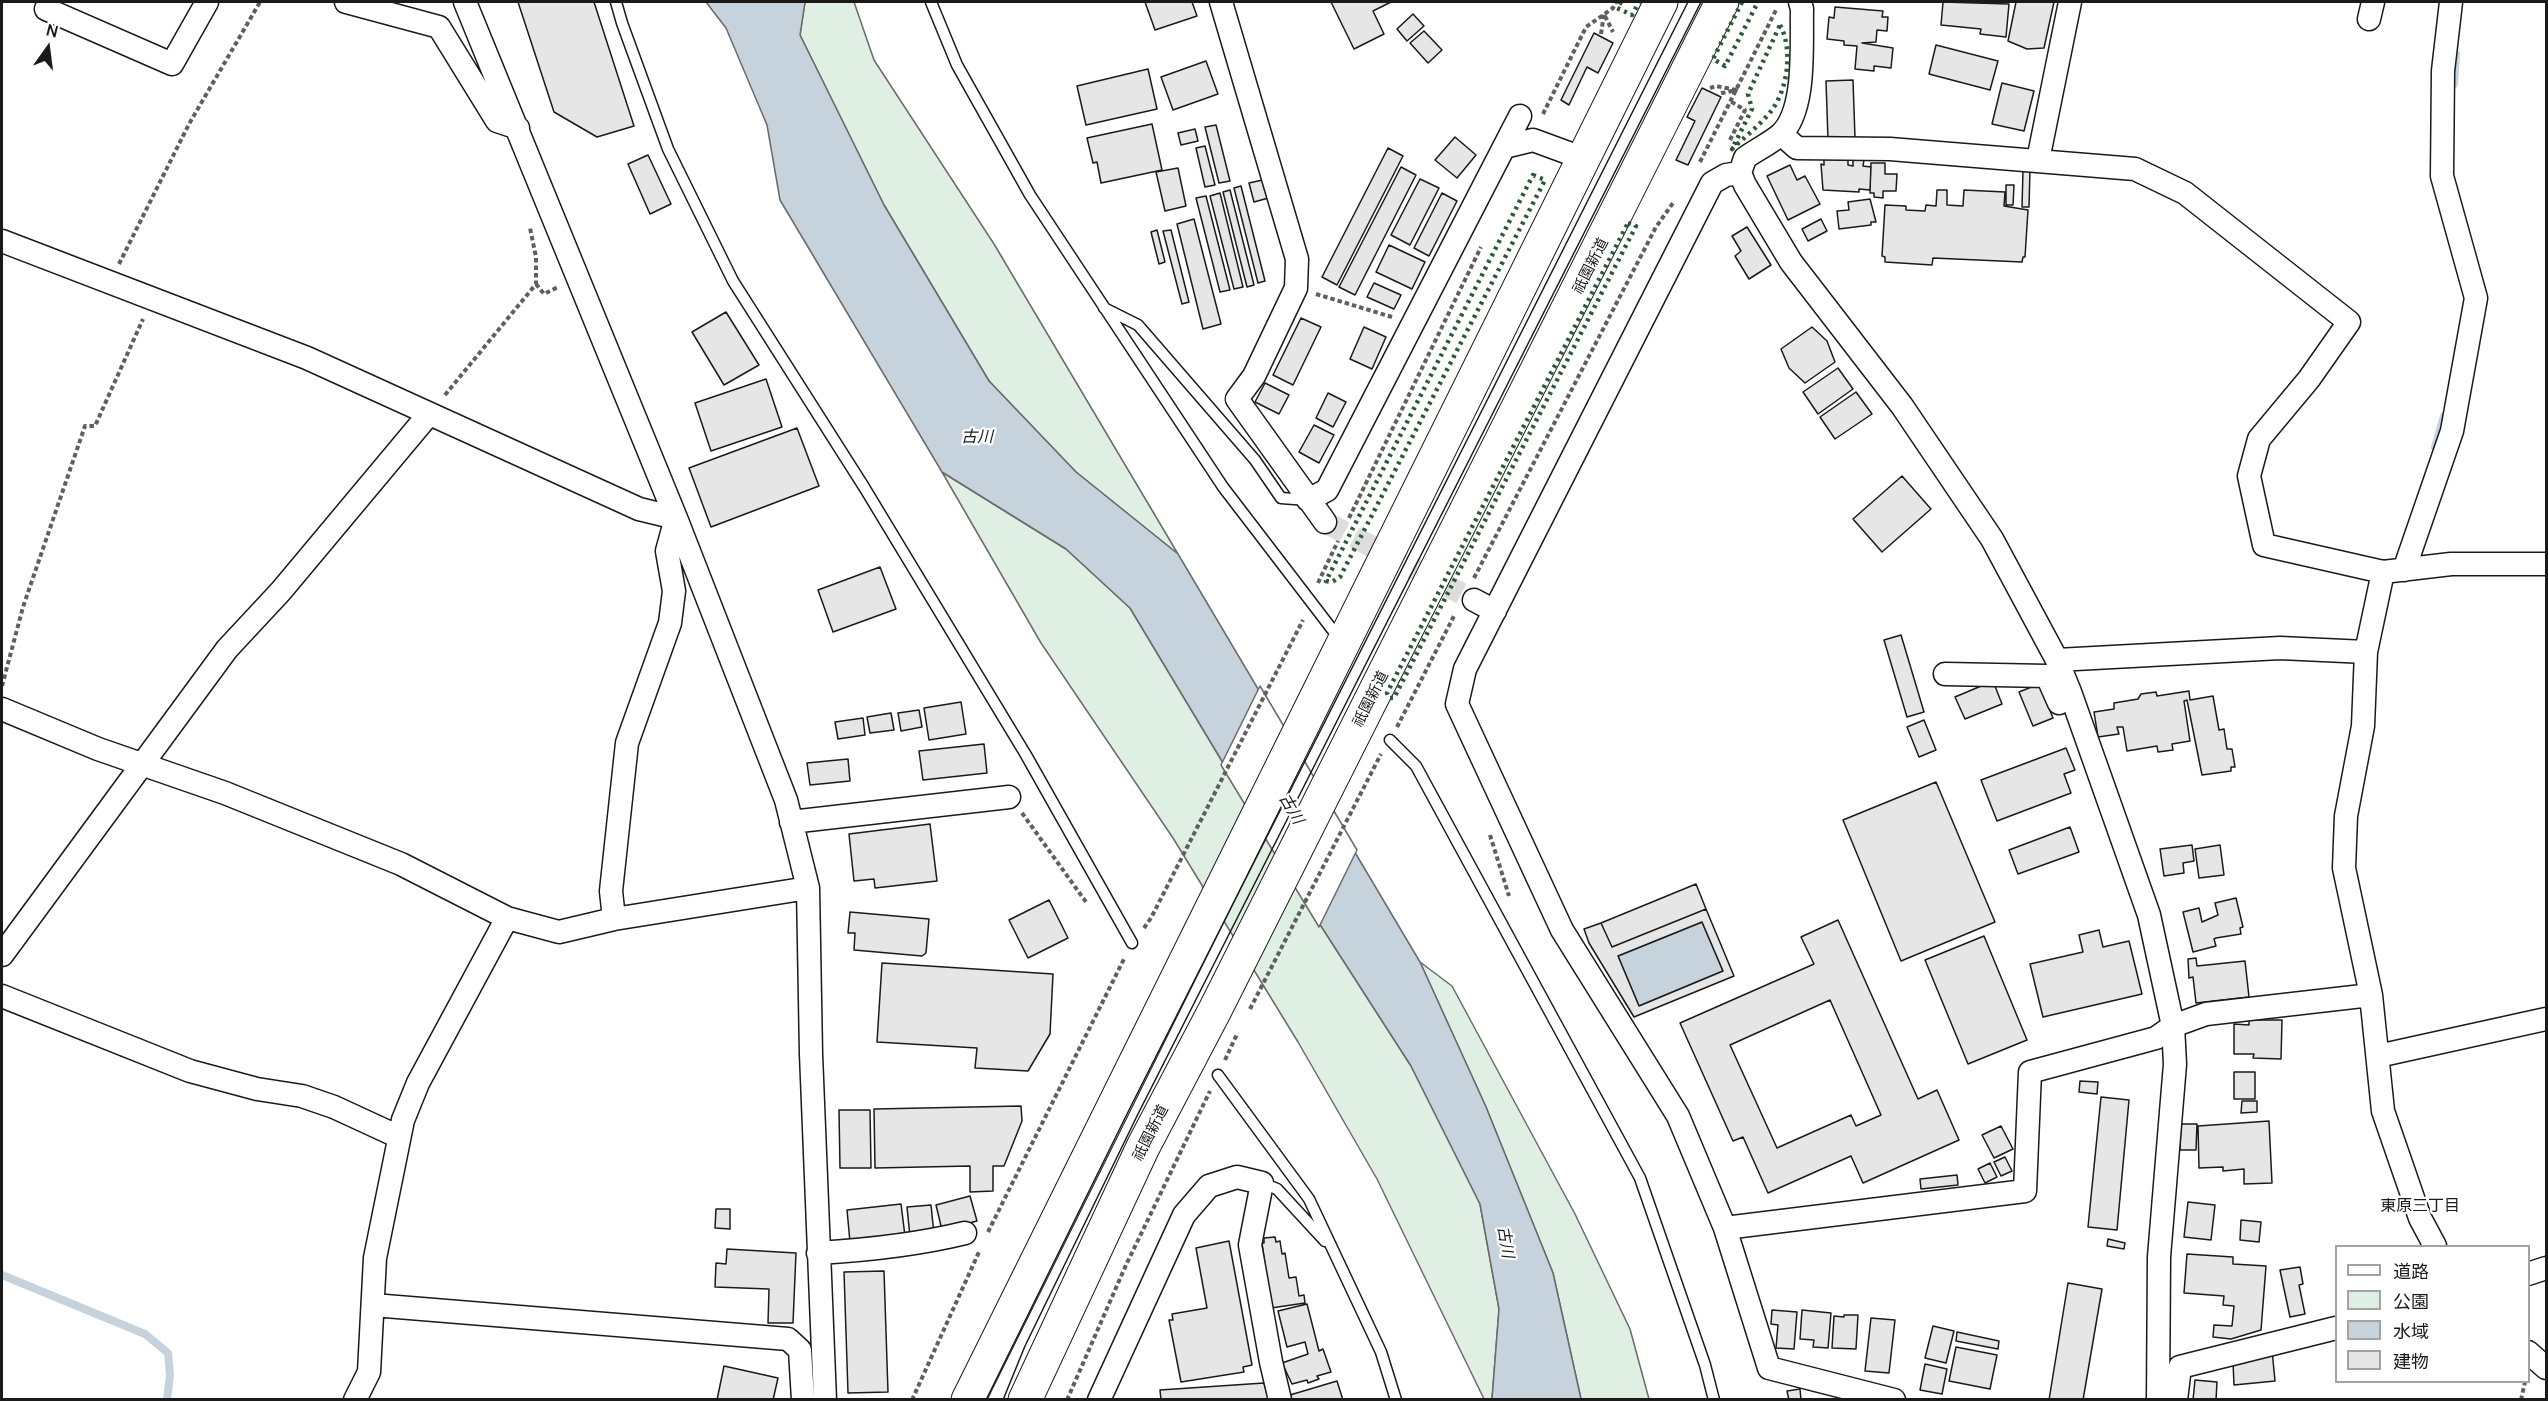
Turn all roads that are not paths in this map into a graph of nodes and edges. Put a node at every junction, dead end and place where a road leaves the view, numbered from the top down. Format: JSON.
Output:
{"nodes":[{"id":1,"x":207,"y":2,"type":"edge"},
{"id":2,"x":346,"y":2,"type":"edge"},
{"id":3,"x":465,"y":2,"type":"edge"},
{"id":4,"x":616,"y":2,"type":"edge"},
{"id":5,"x":931,"y":2,"type":"edge"},
{"id":6,"x":1221,"y":2,"type":"edge"},
{"id":7,"x":1661,"y":2,"type":"edge"},
{"id":8,"x":1722,"y":2,"type":"edge"},
{"id":9,"x":1800,"y":2,"type":"edge"},
{"id":10,"x":2070,"y":2,"type":"edge"},
{"id":11,"x":2451,"y":2,"type":"edge"},
{"id":12,"x":46,"y":9,"type":"dead end"},
{"id":13,"x":1530,"y":119,"type":"road end"},
{"id":14,"x":518,"y":128,"type":"junction"},
{"id":15,"x":1781,"y":134,"type":"junction"},
{"id":16,"x":1504,"y":147,"type":"junction"},
{"id":17,"x":1582,"y":158,"type":"junction"},
{"id":18,"x":2038,"y":160,"type":"junction"},
{"id":19,"x":1740,"y":173,"type":"junction"},
{"id":20,"x":2,"y":242,"type":"edge"},
{"id":21,"x":1104,"y":308,"type":"junction"},
{"id":22,"x":429,"y":414,"type":"junction"},
{"id":23,"x":1308,"y":500,"type":"junction"},
{"id":24,"x":676,"y":518,"type":"junction"},
{"id":25,"x":1338,"y":525,"type":"tunnel mouth"},
{"id":26,"x":2547,"y":564,"type":"edge"},
{"id":27,"x":2394,"y":571,"type":"junction"},
{"id":28,"x":1467,"y":599,"type":"tunnel mouth"},
{"id":29,"x":1495,"y":611,"type":"junction"},
{"id":30,"x":1342,"y":643,"type":"junction"},
{"id":31,"x":2366,"y":652,"type":"junction"},
{"id":32,"x":2057,"y":660,"type":"junction"},
{"id":33,"x":1945,"y":674,"type":"dead end"},
{"id":34,"x":2,"y":709,"type":"edge"},
{"id":35,"x":2077,"y":710,"type":"junction"},
{"id":36,"x":1390,"y":740,"type":"road end"},
{"id":37,"x":141,"y":764,"type":"junction"},
{"id":38,"x":1009,"y":797,"type":"road end"},
{"id":39,"x":791,"y":822,"type":"junction"},
{"id":40,"x":808,"y":888,"type":"junction"},
{"id":41,"x":507,"y":918,"type":"junction"},
{"id":42,"x":614,"y":919,"type":"junction"},
{"id":43,"x":1132,"y":943,"type":"road end"},
{"id":44,"x":2,"y":955,"type":"edge"},
{"id":45,"x":2371,"y":995,"type":"junction"},
{"id":46,"x":2,"y":996,"type":"edge"},
{"id":47,"x":2547,"y":1019,"type":"edge"},
{"id":48,"x":2173,"y":1026,"type":"junction"},
{"id":49,"x":2378,"y":1056,"type":"junction"},
{"id":50,"x":1218,"y":1075,"type":"road end"},
{"id":51,"x":399,"y":1137,"type":"junction"},
{"id":52,"x":1262,"y":1183,"type":"junction"},
{"id":53,"x":1725,"y":1228,"type":"junction"},
{"id":54,"x":977,"y":1239,"type":"road end"},
{"id":55,"x":2434,"y":1245,"type":"edge"},
{"id":56,"x":1333,"y":1250,"type":"junction"},
{"id":57,"x":818,"y":1253,"type":"junction"},
{"id":58,"x":2547,"y":1268,"type":"edge"},
{"id":59,"x":2530,"y":1274,"type":"edge"},
{"id":60,"x":373,"y":1305,"type":"junction"},
{"id":61,"x":2335,"y":1328,"type":"edge"},
{"id":62,"x":2530,"y":1353,"type":"edge"},
{"id":63,"x":2547,"y":1368,"type":"edge"},
{"id":64,"x":355,"y":1400,"type":"edge"},
{"id":65,"x":803,"y":1400,"type":"edge"},
{"id":66,"x":825,"y":1400,"type":"edge"},
{"id":67,"x":968,"y":1400,"type":"edge"},
{"id":68,"x":1025,"y":1400,"type":"edge"},
{"id":69,"x":1099,"y":1400,"type":"edge"},
{"id":70,"x":1280,"y":1400,"type":"edge"},
{"id":71,"x":1396,"y":1400,"type":"edge"},
{"id":72,"x":1714,"y":1400,"type":"edge"},
{"id":73,"x":1894,"y":1400,"type":"edge"},
{"id":74,"x":2158,"y":1400,"type":"edge"},
{"id":75,"x":2176,"y":1400,"type":"edge"}],
"edges":[{"from":1,"to":12,"type":"street"},
{"from":2,"to":14,"type":"street"},
{"from":3,"to":14,"type":"street"},
{"from":4,"to":43,"type":"lane"},
{"from":5,"to":21,"type":"lane"},
{"from":6,"to":23,"type":"street"},
{"from":7,"to":17,"type":"highway"},
{"from":8,"to":68,"type":"highway","name":"祇園新道"},
{"from":9,"to":15,"type":"street"},
{"from":10,"to":18,"type":"street"},
{"from":11,"to":27,"type":"street"},
{"from":13,"to":16,"type":"street"},
{"from":14,"to":24,"type":"street"},
{"from":15,"to":18,"type":"street"},
{"from":15,"to":19,"type":"street"},
{"from":16,"to":17,"type":"street"},
{"from":16,"to":23,"type":"street"},
{"from":17,"to":30,"type":"highway"},
{"from":18,"to":27,"type":"street"},
{"from":19,"to":29,"type":"street"},
{"from":19,"to":32,"type":"street"},
{"from":20,"to":22,"type":"street"},
{"from":21,"to":23,"type":"lane"},
{"from":21,"to":30,"type":"lane"},
{"from":22,"to":24,"type":"street"},
{"from":22,"to":37,"type":"street"},
{"from":23,"to":25,"type":"street"},
{"from":24,"to":39,"type":"street"},
{"from":24,"to":42,"type":"street"},
{"from":26,"to":27,"type":"street"},
{"from":27,"to":31,"type":"street"},
{"from":28,"to":29,"type":"street"},
{"from":29,"to":53,"type":"street"},
{"from":30,"to":67,"type":"highway"},
{"from":31,"to":32,"type":"street"},
{"from":31,"to":45,"type":"street"},
{"from":32,"to":35,"type":"street"},
{"from":33,"to":35,"type":"street"},
{"from":34,"to":37,"type":"street"},
{"from":35,"to":48,"type":"street"},
{"from":36,"to":72,"type":"lane"},
{"from":37,"to":41,"type":"street"},
{"from":37,"to":44,"type":"street"},
{"from":38,"to":39,"type":"street"},
{"from":39,"to":40,"type":"street"},
{"from":40,"to":42,"type":"street"},
{"from":40,"to":57,"type":"street"},
{"from":41,"to":42,"type":"street"},
{"from":41,"to":51,"type":"street"},
{"from":45,"to":48,"type":"street"},
{"from":45,"to":49,"type":"street"},
{"from":46,"to":51,"type":"street"},
{"from":47,"to":49,"type":"street"},
{"from":48,"to":53,"type":"street"},
{"from":48,"to":74,"type":"street"},
{"from":49,"to":55,"type":"street"},
{"from":50,"to":56,"type":"lane"},
{"from":51,"to":60,"type":"street"},
{"from":52,"to":56,"type":"lane"},
{"from":52,"to":69,"type":"street"},
{"from":52,"to":70,"type":"street"},
{"from":53,"to":73,"type":"street"},
{"from":54,"to":57,"type":"street"},
{"from":56,"to":71,"type":"lane"},
{"from":57,"to":66,"type":"street"},
{"from":58,"to":59,"type":"street"},
{"from":60,"to":64,"type":"street"},
{"from":60,"to":65,"type":"street"},
{"from":61,"to":75,"type":"street"},
{"from":62,"to":63,"type":"street"}]}
